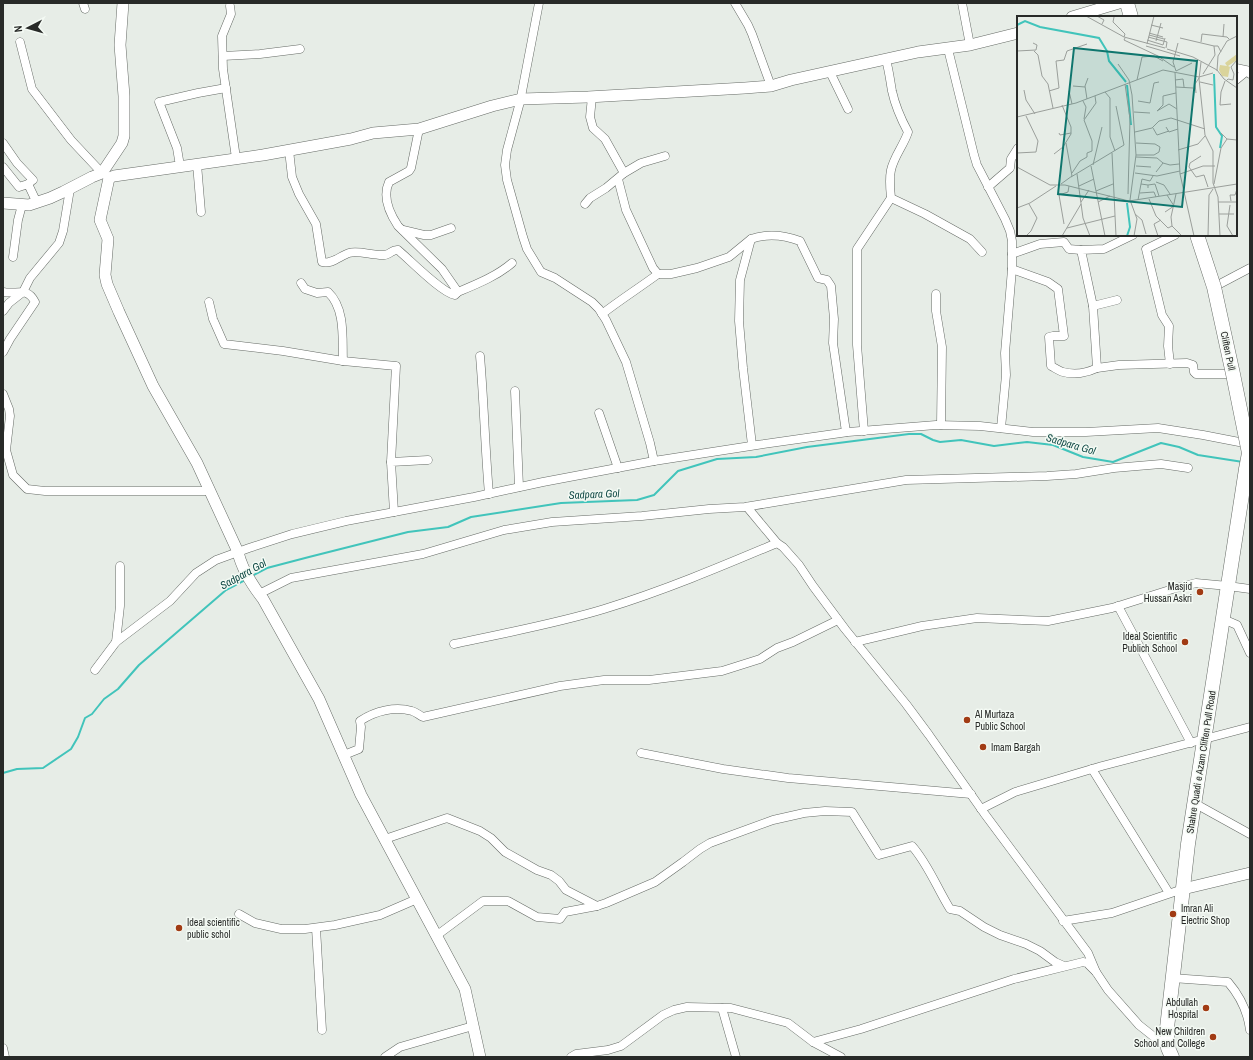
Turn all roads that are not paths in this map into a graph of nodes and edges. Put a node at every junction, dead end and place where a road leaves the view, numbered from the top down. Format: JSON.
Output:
{"nodes":[{"id":1,"x":123,"y":3,"type":"edge"},
{"id":2,"x":539,"y":3,"type":"edge"},
{"id":3,"x":735,"y":3,"type":"edge"},
{"id":4,"x":962,"y":3,"type":"edge"},
{"id":5,"x":1119,"y":3,"type":"edge"},
{"id":6,"x":1127,"y":3,"type":"edge"},
{"id":7,"x":230,"y":6,"type":"dead end"},
{"id":8,"x":1075,"y":16,"type":"edge"},
{"id":9,"x":1131,"y":16,"type":"edge"},
{"id":10,"x":1017,"y":33,"type":"edge"},
{"id":11,"x":20,"y":42,"type":"dead end"},
{"id":12,"x":970,"y":46,"type":"junction"},
{"id":13,"x":300,"y":49,"type":"dead end"},
{"id":14,"x":948,"y":49,"type":"junction"},
{"id":15,"x":223,"y":56,"type":"junction"},
{"id":16,"x":886,"y":60,"type":"junction"},
{"id":17,"x":1237,"y":68,"type":"edge"},
{"id":18,"x":830,"y":72,"type":"junction"},
{"id":19,"x":1249,"y":72,"type":"edge"},
{"id":20,"x":1237,"y":79,"type":"edge"},
{"id":21,"x":771,"y":86,"type":"junction"},
{"id":22,"x":226,"y":88,"type":"junction"},
{"id":23,"x":592,"y":97,"type":"junction"},
{"id":24,"x":521,"y":99,"type":"junction"},
{"id":25,"x":848,"y":109,"type":"dead end"},
{"id":26,"x":419,"y":129,"type":"junction"},
{"id":27,"x":3,"y":143,"type":"edge"},
{"id":28,"x":289,"y":150,"type":"junction"},
{"id":29,"x":1017,"y":150,"type":"edge"},
{"id":30,"x":665,"y":156,"type":"dead end"},
{"id":31,"x":236,"y":158,"type":"junction"},
{"id":32,"x":197,"y":164,"type":"junction"},
{"id":33,"x":180,"y":166,"type":"junction"},
{"id":34,"x":3,"y":167,"type":"edge"},
{"id":35,"x":106,"y":175,"type":"junction"},
{"id":36,"x":621,"y":176,"type":"junction"},
{"id":37,"x":28,"y":184,"type":"junction"},
{"id":38,"x":988,"y":187,"type":"junction"},
{"id":39,"x":70,"y":189,"type":"junction"},
{"id":40,"x":890,"y":198,"type":"junction"},
{"id":41,"x":3,"y":203,"type":"edge"},
{"id":42,"x":37,"y":203,"type":"junction"},
{"id":43,"x":584,"y":204,"type":"dead end"},
{"id":44,"x":22,"y":205,"type":"junction"},
{"id":45,"x":201,"y":212,"type":"dead end"},
{"id":46,"x":451,"y":228,"type":"dead end"},
{"id":47,"x":403,"y":230,"type":"junction"},
{"id":48,"x":1131,"y":236,"type":"edge"},
{"id":49,"x":1173,"y":236,"type":"edge"},
{"id":50,"x":1197,"y":236,"type":"edge"},
{"id":51,"x":751,"y":238,"type":"junction"},
{"id":52,"x":1064,"y":238,"type":"edge"},
{"id":53,"x":1081,"y":250,"type":"junction"},
{"id":54,"x":982,"y":252,"type":"dead end"},
{"id":55,"x":1012,"y":254,"type":"junction"},
{"id":56,"x":13,"y":257,"type":"dead end"},
{"id":57,"x":512,"y":263,"type":"dead end"},
{"id":58,"x":1250,"y":268,"type":"edge"},
{"id":59,"x":1012,"y":269,"type":"junction"},
{"id":60,"x":658,"y":274,"type":"junction"},
{"id":61,"x":301,"y":283,"type":"dead end"},
{"id":62,"x":1214,"y":287,"type":"junction"},
{"id":63,"x":3,"y":292,"type":"edge"},
{"id":64,"x":23,"y":292,"type":"junction"},
{"id":65,"x":458,"y":292,"type":"junction"},
{"id":66,"x":936,"y":294,"type":"dead end"},
{"id":67,"x":1117,"y":300,"type":"dead end"},
{"id":68,"x":209,"y":302,"type":"dead end"},
{"id":69,"x":1093,"y":306,"type":"junction"},
{"id":70,"x":3,"y":311,"type":"edge"},
{"id":71,"x":602,"y":314,"type":"junction"},
{"id":72,"x":3,"y":352,"type":"edge"},
{"id":73,"x":480,"y":356,"type":"dead end"},
{"id":74,"x":343,"y":361,"type":"junction"},
{"id":75,"x":1170,"y":364,"type":"junction"},
{"id":76,"x":1097,"y":368,"type":"junction"},
{"id":77,"x":1233,"y":374,"type":"junction"},
{"id":78,"x":515,"y":391,"type":"dead end"},
{"id":79,"x":3,"y":394,"type":"edge"},
{"id":80,"x":599,"y":413,"type":"dead end"},
{"id":81,"x":941,"y":425,"type":"junction"},
{"id":82,"x":1001,"y":428,"type":"junction"},
{"id":83,"x":864,"y":431,"type":"junction"},
{"id":84,"x":846,"y":432,"type":"junction"},
{"id":85,"x":1250,"y":439,"type":"edge"},
{"id":86,"x":752,"y":445,"type":"junction"},
{"id":87,"x":428,"y":460,"type":"dead end"},
{"id":88,"x":654,"y":461,"type":"junction"},
{"id":89,"x":391,"y":462,"type":"junction"},
{"id":90,"x":618,"y":468,"type":"junction"},
{"id":91,"x":1188,"y":468,"type":"dead end"},
{"id":92,"x":1246,"y":468,"type":"joint"},
{"id":93,"x":519,"y":487,"type":"junction"},
{"id":94,"x":210,"y":491,"type":"junction"},
{"id":95,"x":489,"y":494,"type":"junction"},
{"id":96,"x":747,"y":507,"type":"junction"},
{"id":97,"x":394,"y":512,"type":"junction"},
{"id":98,"x":777,"y":543,"type":"junction"},
{"id":99,"x":238,"y":552,"type":"junction"},
{"id":100,"x":120,"y":566,"type":"dead end"},
{"id":101,"x":1228,"y":586,"type":"junction"},
{"id":102,"x":1250,"y":589,"type":"edge"},
{"id":103,"x":258,"y":592,"type":"junction"},
{"id":104,"x":1118,"y":606,"type":"junction"},
{"id":105,"x":1223,"y":619,"type":"junction"},
{"id":106,"x":838,"y":620,"type":"junction"},
{"id":107,"x":116,"y":642,"type":"junction"},
{"id":108,"x":855,"y":642,"type":"junction"},
{"id":109,"x":454,"y":644,"type":"dead end"},
{"id":110,"x":1250,"y":652,"type":"edge"},
{"id":111,"x":95,"y":670,"type":"dead end"},
{"id":112,"x":1250,"y":727,"type":"edge"},
{"id":113,"x":1204,"y":739,"type":"junction"},
{"id":114,"x":1190,"y":743,"type":"junction"},
{"id":115,"x":641,"y":753,"type":"dead end"},
{"id":116,"x":344,"y":755,"type":"junction"},
{"id":117,"x":1092,"y":769,"type":"junction"},
{"id":118,"x":971,"y":794,"type":"junction"},
{"id":119,"x":1194,"y":803,"type":"junction"},
{"id":120,"x":981,"y":809,"type":"junction"},
{"id":121,"x":1250,"y":834,"type":"edge"},
{"id":122,"x":385,"y":839,"type":"junction"},
{"id":123,"x":1250,"y":873,"type":"edge"},
{"id":124,"x":1183,"y":889,"type":"junction"},
{"id":125,"x":1169,"y":893,"type":"junction"},
{"id":126,"x":417,"y":899,"type":"junction"},
{"id":127,"x":597,"y":906,"type":"junction"},
{"id":128,"x":239,"y":914,"type":"dead end"},
{"id":129,"x":1063,"y":921,"type":"junction"},
{"id":130,"x":316,"y":928,"type":"junction"},
{"id":131,"x":436,"y":936,"type":"junction"},
{"id":132,"x":1064,"y":966,"type":"junction"},
{"id":133,"x":1096,"y":972,"type":"junction"},
{"id":134,"x":1172,"y":978,"type":"junction"},
{"id":135,"x":722,"y":1008,"type":"junction"},
{"id":136,"x":473,"y":1026,"type":"junction"},
{"id":137,"x":322,"y":1030,"type":"dead end"},
{"id":138,"x":1250,"y":1030,"type":"edge"},
{"id":139,"x":813,"y":1042,"type":"junction"},
{"id":140,"x":3,"y":1048,"type":"edge"},
{"id":141,"x":1170,"y":1052,"type":"edge"},
{"id":142,"x":5,"y":1057,"type":"edge"},
{"id":143,"x":385,"y":1057,"type":"edge"},
{"id":144,"x":480,"y":1057,"type":"edge"},
{"id":145,"x":572,"y":1057,"type":"edge"},
{"id":146,"x":736,"y":1057,"type":"edge"},
{"id":147,"x":841,"y":1057,"type":"edge"}],
"edges":[{"from":1,"to":35,"type":"street"},
{"from":2,"to":24,"type":"street"},
{"from":3,"to":21,"type":"street"},
{"from":4,"to":12,"type":"street"},
{"from":5,"to":8,"type":"street"},
{"from":6,"to":9,"type":"highway"},
{"from":7,"to":15,"type":"street"},
{"from":10,"to":12,"type":"street"},
{"from":11,"to":35,"type":"street"},
{"from":12,"to":14,"type":"street"},
{"from":13,"to":15,"type":"street"},
{"from":14,"to":16,"type":"street"},
{"from":14,"to":38,"type":"street"},
{"from":15,"to":22,"type":"street"},
{"from":16,"to":18,"type":"street"},
{"from":16,"to":40,"type":"street"},
{"from":17,"to":19,"type":"street"},
{"from":18,"to":21,"type":"street"},
{"from":18,"to":25,"type":"street"},
{"from":19,"to":20,"type":"street"},
{"from":21,"to":23,"type":"street"},
{"from":22,"to":31,"type":"street"},
{"from":22,"to":33,"type":"street"},
{"from":23,"to":24,"type":"street"},
{"from":23,"to":36,"type":"street"},
{"from":24,"to":26,"type":"street"},
{"from":24,"to":71,"type":"street"},
{"from":26,"to":28,"type":"street"},
{"from":26,"to":47,"type":"street"},
{"from":27,"to":37,"type":"street"},
{"from":28,"to":31,"type":"street"},
{"from":28,"to":65,"type":"street"},
{"from":29,"to":38,"type":"street"},
{"from":30,"to":36,"type":"street"},
{"from":31,"to":32,"type":"street"},
{"from":32,"to":33,"type":"street"},
{"from":32,"to":45,"type":"street"},
{"from":33,"to":35,"type":"street"},
{"from":34,"to":37,"type":"street"},
{"from":35,"to":39,"type":"street"},
{"from":35,"to":94,"type":"street"},
{"from":36,"to":43,"type":"street"},
{"from":36,"to":60,"type":"street"},
{"from":37,"to":42,"type":"street"},
{"from":38,"to":55,"type":"street"},
{"from":39,"to":42,"type":"street"},
{"from":39,"to":64,"type":"street"},
{"from":40,"to":54,"type":"street"},
{"from":40,"to":83,"type":"street"},
{"from":41,"to":44,"type":"street"},
{"from":42,"to":44,"type":"street"},
{"from":44,"to":56,"type":"street"},
{"from":46,"to":47,"type":"street"},
{"from":47,"to":65,"type":"street"},
{"from":48,"to":53,"type":"street"},
{"from":49,"to":75,"type":"street"},
{"from":50,"to":62,"type":"highway","name":"Cliften Pull","bridge":true},
{"from":51,"to":60,"type":"street"},
{"from":51,"to":84,"type":"street"},
{"from":51,"to":86,"type":"street"},
{"from":52,"to":53,"type":"street"},
{"from":52,"to":55,"type":"street"},
{"from":53,"to":69,"type":"street"},
{"from":55,"to":59,"type":"street"},
{"from":57,"to":65,"type":"street"},
{"from":58,"to":62,"type":"street"},
{"from":59,"to":76,"type":"street"},
{"from":59,"to":82,"type":"street"},
{"from":60,"to":71,"type":"street"},
{"from":61,"to":74,"type":"street"},
{"from":62,"to":77,"type":"highway","name":"Cliften Pull","bridge":true},
{"from":63,"to":64,"type":"street"},
{"from":64,"to":70,"type":"street"},
{"from":64,"to":72,"type":"street"},
{"from":66,"to":81,"type":"street"},
{"from":67,"to":69,"type":"street"},
{"from":68,"to":74,"type":"street"},
{"from":69,"to":76,"type":"street"},
{"from":71,"to":88,"type":"street"},
{"from":73,"to":95,"type":"street"},
{"from":74,"to":89,"type":"street"},
{"from":75,"to":76,"type":"street"},
{"from":75,"to":77,"type":"street"},
{"from":77,"to":92,"type":"highway","name":"Cliften Pull","bridge":true},
{"from":78,"to":93,"type":"street"},
{"from":79,"to":94,"type":"street"},
{"from":80,"to":90,"type":"street"},
{"from":81,"to":82,"type":"street"},
{"from":81,"to":83,"type":"street"},
{"from":82,"to":85,"type":"street"},
{"from":83,"to":84,"type":"street"},
{"from":84,"to":86,"type":"street"},
{"from":86,"to":88,"type":"street"},
{"from":87,"to":89,"type":"street"},
{"from":88,"to":90,"type":"street"},
{"from":89,"to":97,"type":"street"},
{"from":90,"to":93,"type":"street"},
{"from":91,"to":96,"type":"street"},
{"from":92,"to":101,"type":"highway","name":"Shahre Quadi e Azam Cliften Pull Road"},
{"from":93,"to":95,"type":"street"},
{"from":94,"to":99,"type":"street"},
{"from":95,"to":97,"type":"street"},
{"from":96,"to":98,"type":"street"},
{"from":96,"to":103,"type":"street"},
{"from":97,"to":99,"type":"street"},
{"from":98,"to":106,"type":"street"},
{"from":98,"to":109,"type":"street"},
{"from":99,"to":103,"type":"street"},
{"from":99,"to":107,"type":"street"},
{"from":100,"to":107,"type":"street"},
{"from":101,"to":102,"type":"street"},
{"from":101,"to":104,"type":"street"},
{"from":101,"to":105,"type":"highway","name":"Shahre Quadi e Azam Cliften Pull Road"},
{"from":103,"to":116,"type":"street"},
{"from":104,"to":108,"type":"street"},
{"from":104,"to":114,"type":"street"},
{"from":105,"to":110,"type":"street"},
{"from":105,"to":113,"type":"highway","name":"Shahre Quadi e Azam Cliften Pull Road"},
{"from":106,"to":108,"type":"street"},
{"from":106,"to":116,"type":"street"},
{"from":107,"to":111,"type":"street"},
{"from":108,"to":118,"type":"street"},
{"from":112,"to":113,"type":"street"},
{"from":113,"to":114,"type":"street"},
{"from":113,"to":119,"type":"highway","name":"Shahre Quadi e Azam Cliften Pull Road"},
{"from":114,"to":117,"type":"street"},
{"from":115,"to":118,"type":"street"},
{"from":116,"to":122,"type":"street"},
{"from":117,"to":120,"type":"street"},
{"from":117,"to":125,"type":"street"},
{"from":118,"to":120,"type":"street"},
{"from":119,"to":121,"type":"street"},
{"from":119,"to":124,"type":"highway","name":"Shahre Quadi e Azam Cliften Pull Road"},
{"from":120,"to":129,"type":"street"},
{"from":122,"to":126,"type":"street"},
{"from":122,"to":127,"type":"street"},
{"from":123,"to":124,"type":"street"},
{"from":124,"to":125,"type":"street"},
{"from":124,"to":134,"type":"highway","name":"Shahre Quadi e Azam Cliften Pull Road"},
{"from":125,"to":129,"type":"street"},
{"from":126,"to":130,"type":"street"},
{"from":126,"to":131,"type":"street"},
{"from":127,"to":131,"type":"street"},
{"from":127,"to":132,"type":"street"},
{"from":128,"to":130,"type":"street"},
{"from":129,"to":133,"type":"street"},
{"from":130,"to":137,"type":"street"},
{"from":131,"to":136,"type":"street"},
{"from":132,"to":133,"type":"street"},
{"from":132,"to":139,"type":"street"},
{"from":133,"to":141,"type":"street"},
{"from":134,"to":138,"type":"street"},
{"from":134,"to":141,"type":"highway","name":"Shahre Quadi e Azam Cliften Pull Road"},
{"from":135,"to":139,"type":"street"},
{"from":135,"to":145,"type":"street"},
{"from":135,"to":146,"type":"street"},
{"from":136,"to":143,"type":"street"},
{"from":136,"to":144,"type":"street"},
{"from":139,"to":147,"type":"street"},
{"from":140,"to":142,"type":"street"}]}
